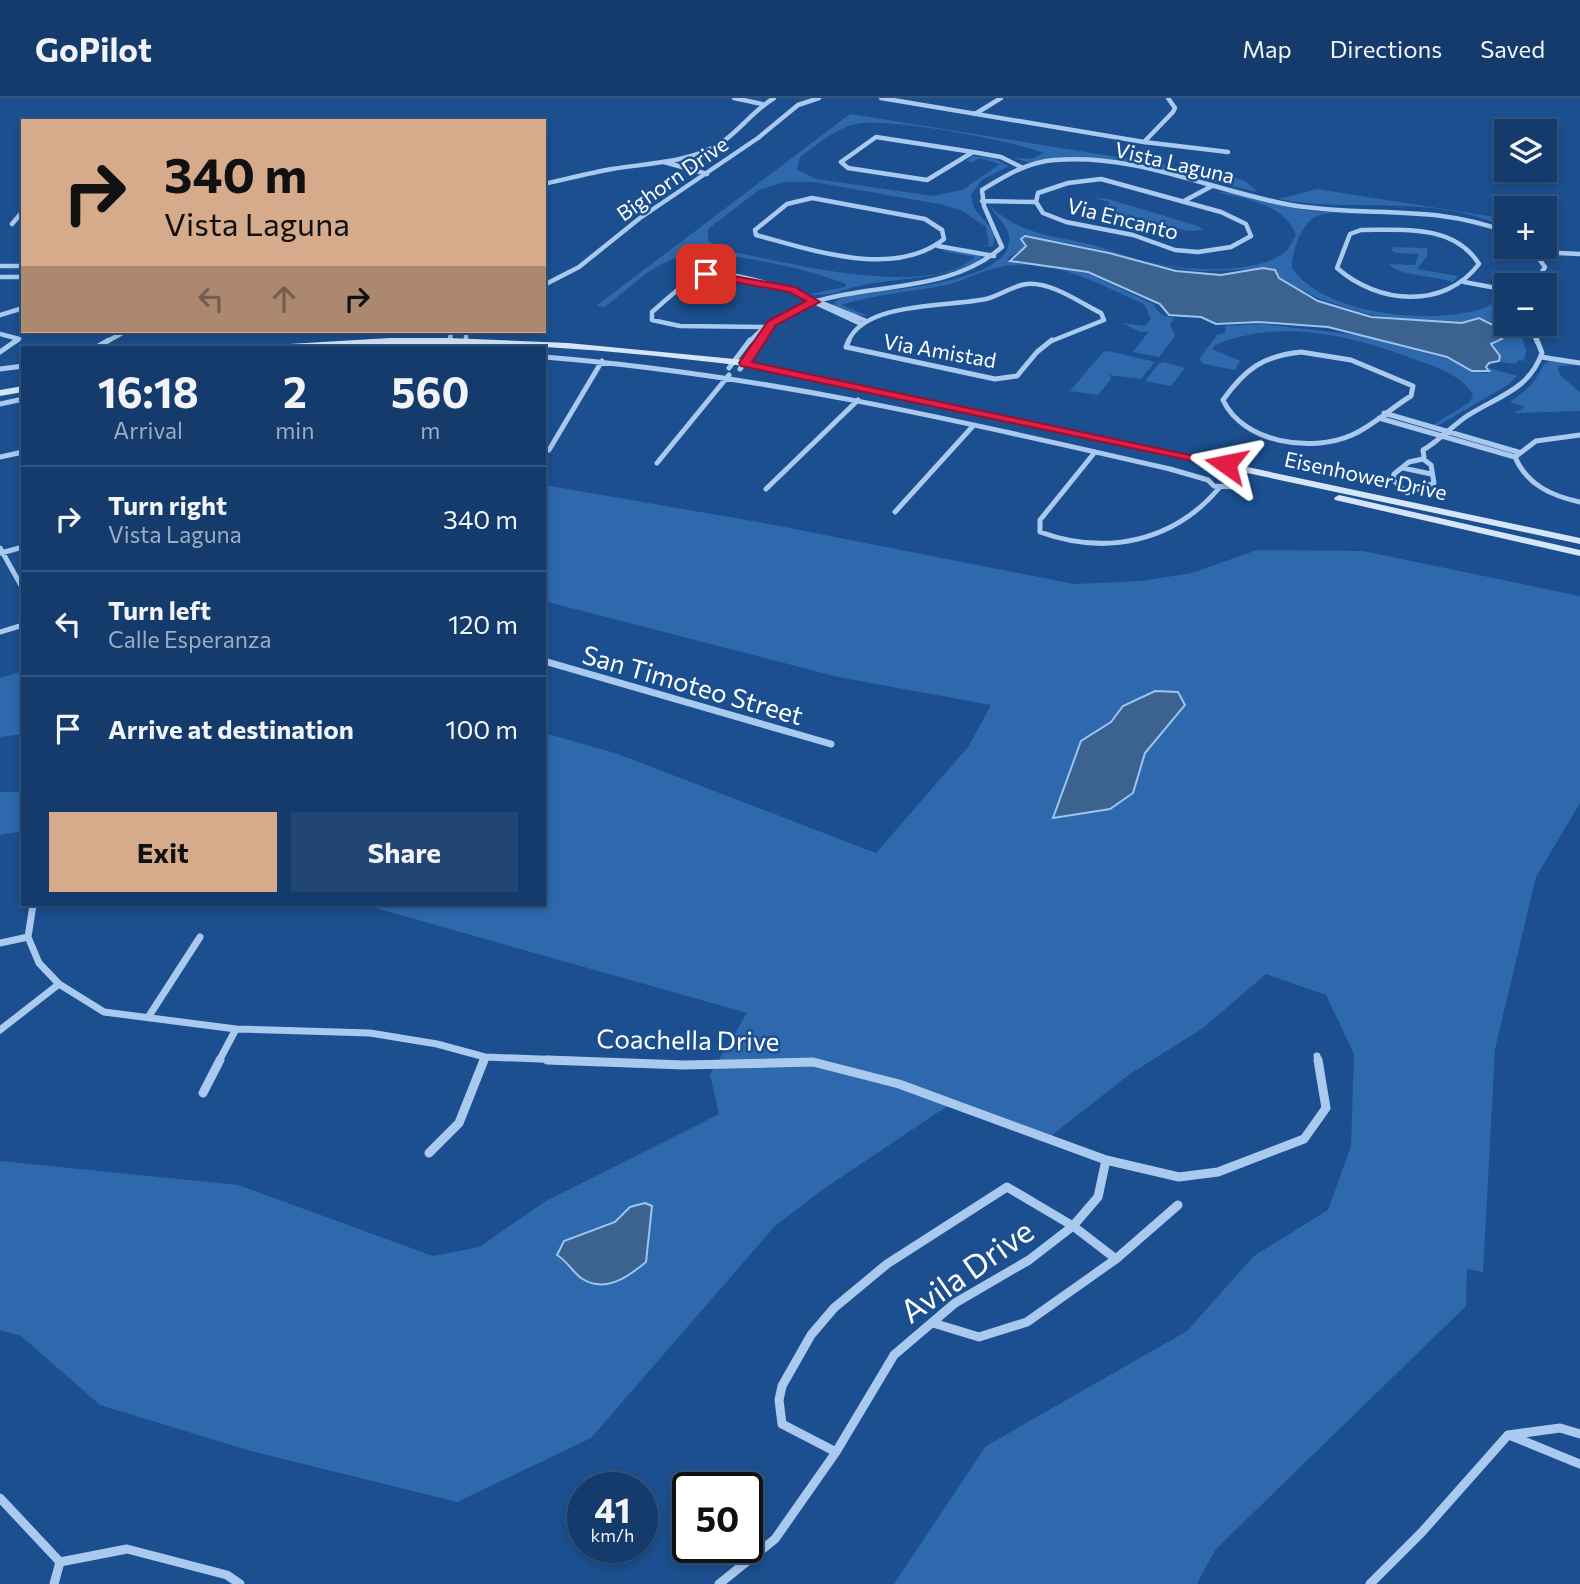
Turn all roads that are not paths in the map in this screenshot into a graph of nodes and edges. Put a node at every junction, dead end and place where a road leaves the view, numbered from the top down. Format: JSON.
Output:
{"nodes":[{"id":1,"x":734,"y":98,"type":"edge"},
{"id":2,"x":774,"y":98,"type":"edge"},
{"id":3,"x":818,"y":98,"type":"edge"},
{"id":4,"x":881,"y":98,"type":"edge"},
{"id":5,"x":1001,"y":98,"type":"edge"},
{"id":6,"x":1168,"y":98,"type":"edge"},
{"id":7,"x":762,"y":104,"type":"junction"},
{"id":8,"x":974,"y":115,"type":"junction"},
{"id":9,"x":1144,"y":142,"type":"junction"},
{"id":10,"x":973,"y":152,"type":"junction"},
{"id":11,"x":1228,"y":152,"type":"dead end"},
{"id":12,"x":664,"y":162,"type":"junction"},
{"id":13,"x":1021,"y":167,"type":"junction"},
{"id":14,"x":707,"y":174,"type":"junction"},
{"id":15,"x":546,"y":184,"type":"edge"},
{"id":16,"x":1212,"y":186,"type":"junction"},
{"id":17,"x":982,"y":200,"type":"junction"},
{"id":18,"x":1036,"y":201,"type":"junction"},
{"id":19,"x":1184,"y":201,"type":"junction"},
{"id":20,"x":21,"y":213,"type":"edge"},
{"id":21,"x":12,"y":224,"type":"dead end"},
{"id":22,"x":1494,"y":229,"type":"edge"},
{"id":23,"x":940,"y":244,"type":"junction"},
{"id":24,"x":1557,"y":253,"type":"edge"},
{"id":25,"x":996,"y":254,"type":"junction"},
{"id":26,"x":1580,"y":254,"type":"edge"},
{"id":27,"x":0,"y":266,"type":"edge"},
{"id":28,"x":21,"y":266,"type":"edge"},
{"id":29,"x":0,"y":277,"type":"edge"},
{"id":30,"x":21,"y":277,"type":"edge"},
{"id":31,"x":1466,"y":281,"type":"junction"},
{"id":32,"x":546,"y":284,"type":"edge"},
{"id":33,"x":1494,"y":286,"type":"edge"},
{"id":34,"x":815,"y":302,"type":"junction"},
{"id":35,"x":21,"y":309,"type":"edge"},
{"id":36,"x":0,"y":315,"type":"edge"},
{"id":37,"x":864,"y":323,"type":"junction"},
{"id":38,"x":726,"y":324,"type":"junction"},
{"id":39,"x":769,"y":327,"type":"junction"},
{"id":40,"x":760,"y":330,"type":"junction"},
{"id":41,"x":121,"y":333,"type":"edge"},
{"id":42,"x":0,"y":334,"type":"edge"},
{"id":43,"x":450,"y":336,"type":"edge"},
{"id":44,"x":466,"y":336,"type":"edge"},
{"id":45,"x":1534,"y":336,"type":"edge"},
{"id":46,"x":750,"y":342,"type":"junction"},
{"id":47,"x":760,"y":344,"type":"junction"},
{"id":48,"x":99,"y":346,"type":"edge"},
{"id":49,"x":297,"y":346,"type":"edge"},
{"id":50,"x":396,"y":346,"type":"edge"},
{"id":51,"x":546,"y":350,"type":"edge"},
{"id":52,"x":0,"y":352,"type":"edge"},
{"id":53,"x":1541,"y":355,"type":"junction"},
{"id":54,"x":546,"y":357,"type":"edge"},
{"id":55,"x":1580,"y":360,"type":"edge"},
{"id":56,"x":602,"y":361,"type":"junction"},
{"id":57,"x":21,"y":366,"type":"edge"},
{"id":58,"x":735,"y":367,"type":"junction"},
{"id":59,"x":0,"y":369,"type":"edge"},
{"id":60,"x":21,"y":386,"type":"edge"},
{"id":61,"x":0,"y":391,"type":"edge"},
{"id":62,"x":21,"y":399,"type":"edge"},
{"id":63,"x":858,"y":400,"type":"junction"},
{"id":64,"x":0,"y":404,"type":"edge"},
{"id":65,"x":1381,"y":415,"type":"junction"},
{"id":66,"x":973,"y":426,"type":"junction"},
{"id":67,"x":1443,"y":434,"type":"junction"},
{"id":68,"x":1580,"y":435,"type":"edge"},
{"id":69,"x":548,"y":450,"type":"dead end"},
{"id":70,"x":21,"y":452,"type":"edge"},
{"id":71,"x":1095,"y":452,"type":"junction"},
{"id":72,"x":1517,"y":454,"type":"junction"},
{"id":73,"x":0,"y":457,"type":"edge"},
{"id":74,"x":1424,"y":458,"type":"junction"},
{"id":75,"x":657,"y":463,"type":"dead end"},
{"id":76,"x":1403,"y":468,"type":"junction"},
{"id":77,"x":1431,"y":474,"type":"junction"},
{"id":78,"x":1243,"y":477,"type":"junction"},
{"id":79,"x":1220,"y":487,"type":"junction"},
{"id":80,"x":766,"y":489,"type":"dead end"},
{"id":81,"x":1402,"y":502,"type":"junction"},
{"id":82,"x":1580,"y":502,"type":"edge"},
{"id":83,"x":895,"y":512,"type":"dead end"},
{"id":84,"x":1580,"y":541,"type":"edge"},
{"id":85,"x":21,"y":547,"type":"edge"},
{"id":86,"x":1,"y":551,"type":"edge"},
{"id":87,"x":1580,"y":553,"type":"edge"},
{"id":88,"x":21,"y":586,"type":"edge"},
{"id":89,"x":21,"y":626,"type":"edge"},
{"id":90,"x":0,"y":632,"type":"edge"},
{"id":91,"x":546,"y":662,"type":"edge"},
{"id":92,"x":831,"y":744,"type":"dead end"},
{"id":93,"x":33,"y":906,"type":"edge"},
{"id":94,"x":28,"y":937,"type":"junction"},
{"id":95,"x":200,"y":937,"type":"dead end"},
{"id":96,"x":0,"y":943,"type":"edge"},
{"id":97,"x":58,"y":984,"type":"junction"},
{"id":98,"x":149,"y":1016,"type":"junction"},
{"id":99,"x":0,"y":1030,"type":"edge"},
{"id":100,"x":236,"y":1030,"type":"junction"},
{"id":101,"x":1317,"y":1056,"type":"dead end"},
{"id":102,"x":485,"y":1057,"type":"junction"},
{"id":103,"x":203,"y":1093,"type":"dead end"},
{"id":104,"x":429,"y":1153,"type":"dead end"},
{"id":105,"x":1106,"y":1160,"type":"junction"},
{"id":106,"x":1178,"y":1205,"type":"dead end"},
{"id":107,"x":1073,"y":1226,"type":"junction"},
{"id":108,"x":1116,"y":1259,"type":"junction"},
{"id":109,"x":933,"y":1323,"type":"junction"},
{"id":110,"x":1580,"y":1434,"type":"edge"},
{"id":111,"x":1508,"y":1435,"type":"junction"},
{"id":112,"x":836,"y":1452,"type":"junction"},
{"id":113,"x":1580,"y":1464,"type":"edge"},
{"id":114,"x":0,"y":1498,"type":"edge"},
{"id":115,"x":60,"y":1562,"type":"junction"},
{"id":116,"x":54,"y":1584,"type":"edge"},
{"id":117,"x":240,"y":1584,"type":"edge"},
{"id":118,"x":719,"y":1584,"type":"edge"},
{"id":119,"x":1370,"y":1584,"type":"edge"}],
"edges":[{"from":1,"to":7,"type":"street"},
{"from":2,"to":7,"type":"street"},
{"from":3,"to":14,"type":"street","name":"Bighorn Drive"},
{"from":4,"to":8,"type":"street"},
{"from":5,"to":8,"type":"street"},
{"from":6,"to":9,"type":"street"},
{"from":7,"to":12,"type":"street"},
{"from":8,"to":9,"type":"street"},
{"from":9,"to":11,"type":"street"},
{"from":10,"to":10,"type":"street"},
{"from":10,"to":13,"type":"street"},
{"from":12,"to":14,"type":"street"},
{"from":12,"to":15,"type":"street"},
{"from":13,"to":16,"type":"street","name":"Vista Laguna"},
{"from":13,"to":17,"type":"street","name":"Vista Laguna"},
{"from":14,"to":32,"type":"street","name":"Bighorn Drive"},
{"from":16,"to":19,"type":"street","name":"Via Encanto"},
{"from":16,"to":22,"type":"street","name":"Vista Laguna"},
{"from":17,"to":18,"type":"street","name":"Via Encanto"},
{"from":17,"to":25,"type":"street"},
{"from":18,"to":19,"type":"street","name":"Via Encanto"},
{"from":18,"to":19,"type":"street","name":"Via Encanto"},
{"from":20,"to":21,"type":"street"},
{"from":23,"to":23,"type":"street"},
{"from":23,"to":25,"type":"street"},
{"from":24,"to":26,"type":"street"},
{"from":25,"to":34,"type":"street"},
{"from":27,"to":28,"type":"street"},
{"from":29,"to":30,"type":"street"},
{"from":31,"to":31,"type":"street"},
{"from":31,"to":33,"type":"street"},
{"from":34,"to":37,"type":"street"},
{"from":34,"to":38,"type":"street"},
{"from":34,"to":39,"type":"street"},
{"from":35,"to":36,"type":"street"},
{"from":37,"to":37,"type":"street","name":"Via Amistad"},
{"from":38,"to":39,"type":"street"},
{"from":38,"to":40,"type":"street"},
{"from":39,"to":40,"type":"street"},
{"from":39,"to":47,"type":"street"},
{"from":40,"to":46,"type":"street"},
{"from":41,"to":48,"type":"street"},
{"from":42,"to":52,"type":"street"},
{"from":43,"to":44,"type":"main road","name":"Eisenhower Drive"},
{"from":43,"to":49,"type":"main road","name":"Eisenhower Drive"},
{"from":44,"to":50,"type":"main road"},
{"from":44,"to":58,"type":"main road","name":"Eisenhower Drive"},
{"from":45,"to":53,"type":"street"},
{"from":46,"to":47,"type":"street"},
{"from":46,"to":58,"type":"street"},
{"from":47,"to":58,"type":"street"},
{"from":51,"to":58,"type":"main road","name":"Eisenhower Drive"},
{"from":53,"to":55,"type":"street"},
{"from":53,"to":67,"type":"street"},
{"from":54,"to":56,"type":"street","name":"Eisenhower Drive"},
{"from":56,"to":58,"type":"street","name":"Eisenhower Drive"},
{"from":56,"to":69,"type":"street"},
{"from":57,"to":59,"type":"street"},
{"from":58,"to":63,"type":"street","name":"Eisenhower Drive"},
{"from":58,"to":75,"type":"street"},
{"from":58,"to":78,"type":"main road","name":"Eisenhower Drive"},
{"from":58,"to":81,"type":"main road","name":"Eisenhower Drive"},
{"from":60,"to":61,"type":"main road"},
{"from":62,"to":64,"type":"street"},
{"from":63,"to":66,"type":"street","name":"Eisenhower Drive"},
{"from":63,"to":80,"type":"street"},
{"from":65,"to":65,"type":"street"},
{"from":65,"to":67,"type":"street"},
{"from":66,"to":71,"type":"street","name":"Eisenhower Drive"},
{"from":66,"to":83,"type":"street"},
{"from":67,"to":72,"type":"street"},
{"from":67,"to":74,"type":"street"},
{"from":68,"to":72,"type":"street"},
{"from":70,"to":73,"type":"street"},
{"from":71,"to":79,"type":"street","name":"Eisenhower Drive"},
{"from":71,"to":79,"type":"street"},
{"from":72,"to":82,"type":"street"},
{"from":74,"to":76,"type":"street"},
{"from":74,"to":77,"type":"street"},
{"from":76,"to":77,"type":"street"},
{"from":76,"to":81,"type":"street"},
{"from":77,"to":81,"type":"street"},
{"from":78,"to":79,"type":"street"},
{"from":78,"to":81,"type":"main road","name":"Eisenhower Drive"},
{"from":81,"to":84,"type":"main road","name":"Eisenhower Drive"},
{"from":81,"to":87,"type":"main road","name":"Eisenhower Drive"},
{"from":85,"to":86,"type":"street"},
{"from":86,"to":88,"type":"street"},
{"from":89,"to":90,"type":"street"},
{"from":91,"to":92,"type":"street","name":"San Timoteo Street"},
{"from":93,"to":94,"type":"street"},
{"from":94,"to":96,"type":"street"},
{"from":94,"to":97,"type":"street","name":"Coachella Drive"},
{"from":95,"to":98,"type":"street"},
{"from":97,"to":98,"type":"street","name":"Coachella Drive"},
{"from":97,"to":99,"type":"street"},
{"from":98,"to":100,"type":"street","name":"Coachella Drive"},
{"from":100,"to":102,"type":"street","name":"Coachella Drive"},
{"from":100,"to":103,"type":"street"},
{"from":101,"to":105,"type":"street","name":"Coachella Drive"},
{"from":102,"to":104,"type":"street"},
{"from":102,"to":105,"type":"street","name":"Coachella Drive"},
{"from":105,"to":107,"type":"street","name":"Avila Drive"},
{"from":106,"to":108,"type":"street"},
{"from":107,"to":108,"type":"street"},
{"from":107,"to":109,"type":"street","name":"Avila Drive"},
{"from":107,"to":112,"type":"street"},
{"from":108,"to":109,"type":"street"},
{"from":109,"to":112,"type":"street","name":"Avila Drive"},
{"from":110,"to":111,"type":"street"},
{"from":111,"to":113,"type":"street"},
{"from":111,"to":119,"type":"street"},
{"from":112,"to":118,"type":"street","name":"Avila Drive"},
{"from":114,"to":115,"type":"street"},
{"from":115,"to":116,"type":"street"},
{"from":115,"to":117,"type":"street"}]}
